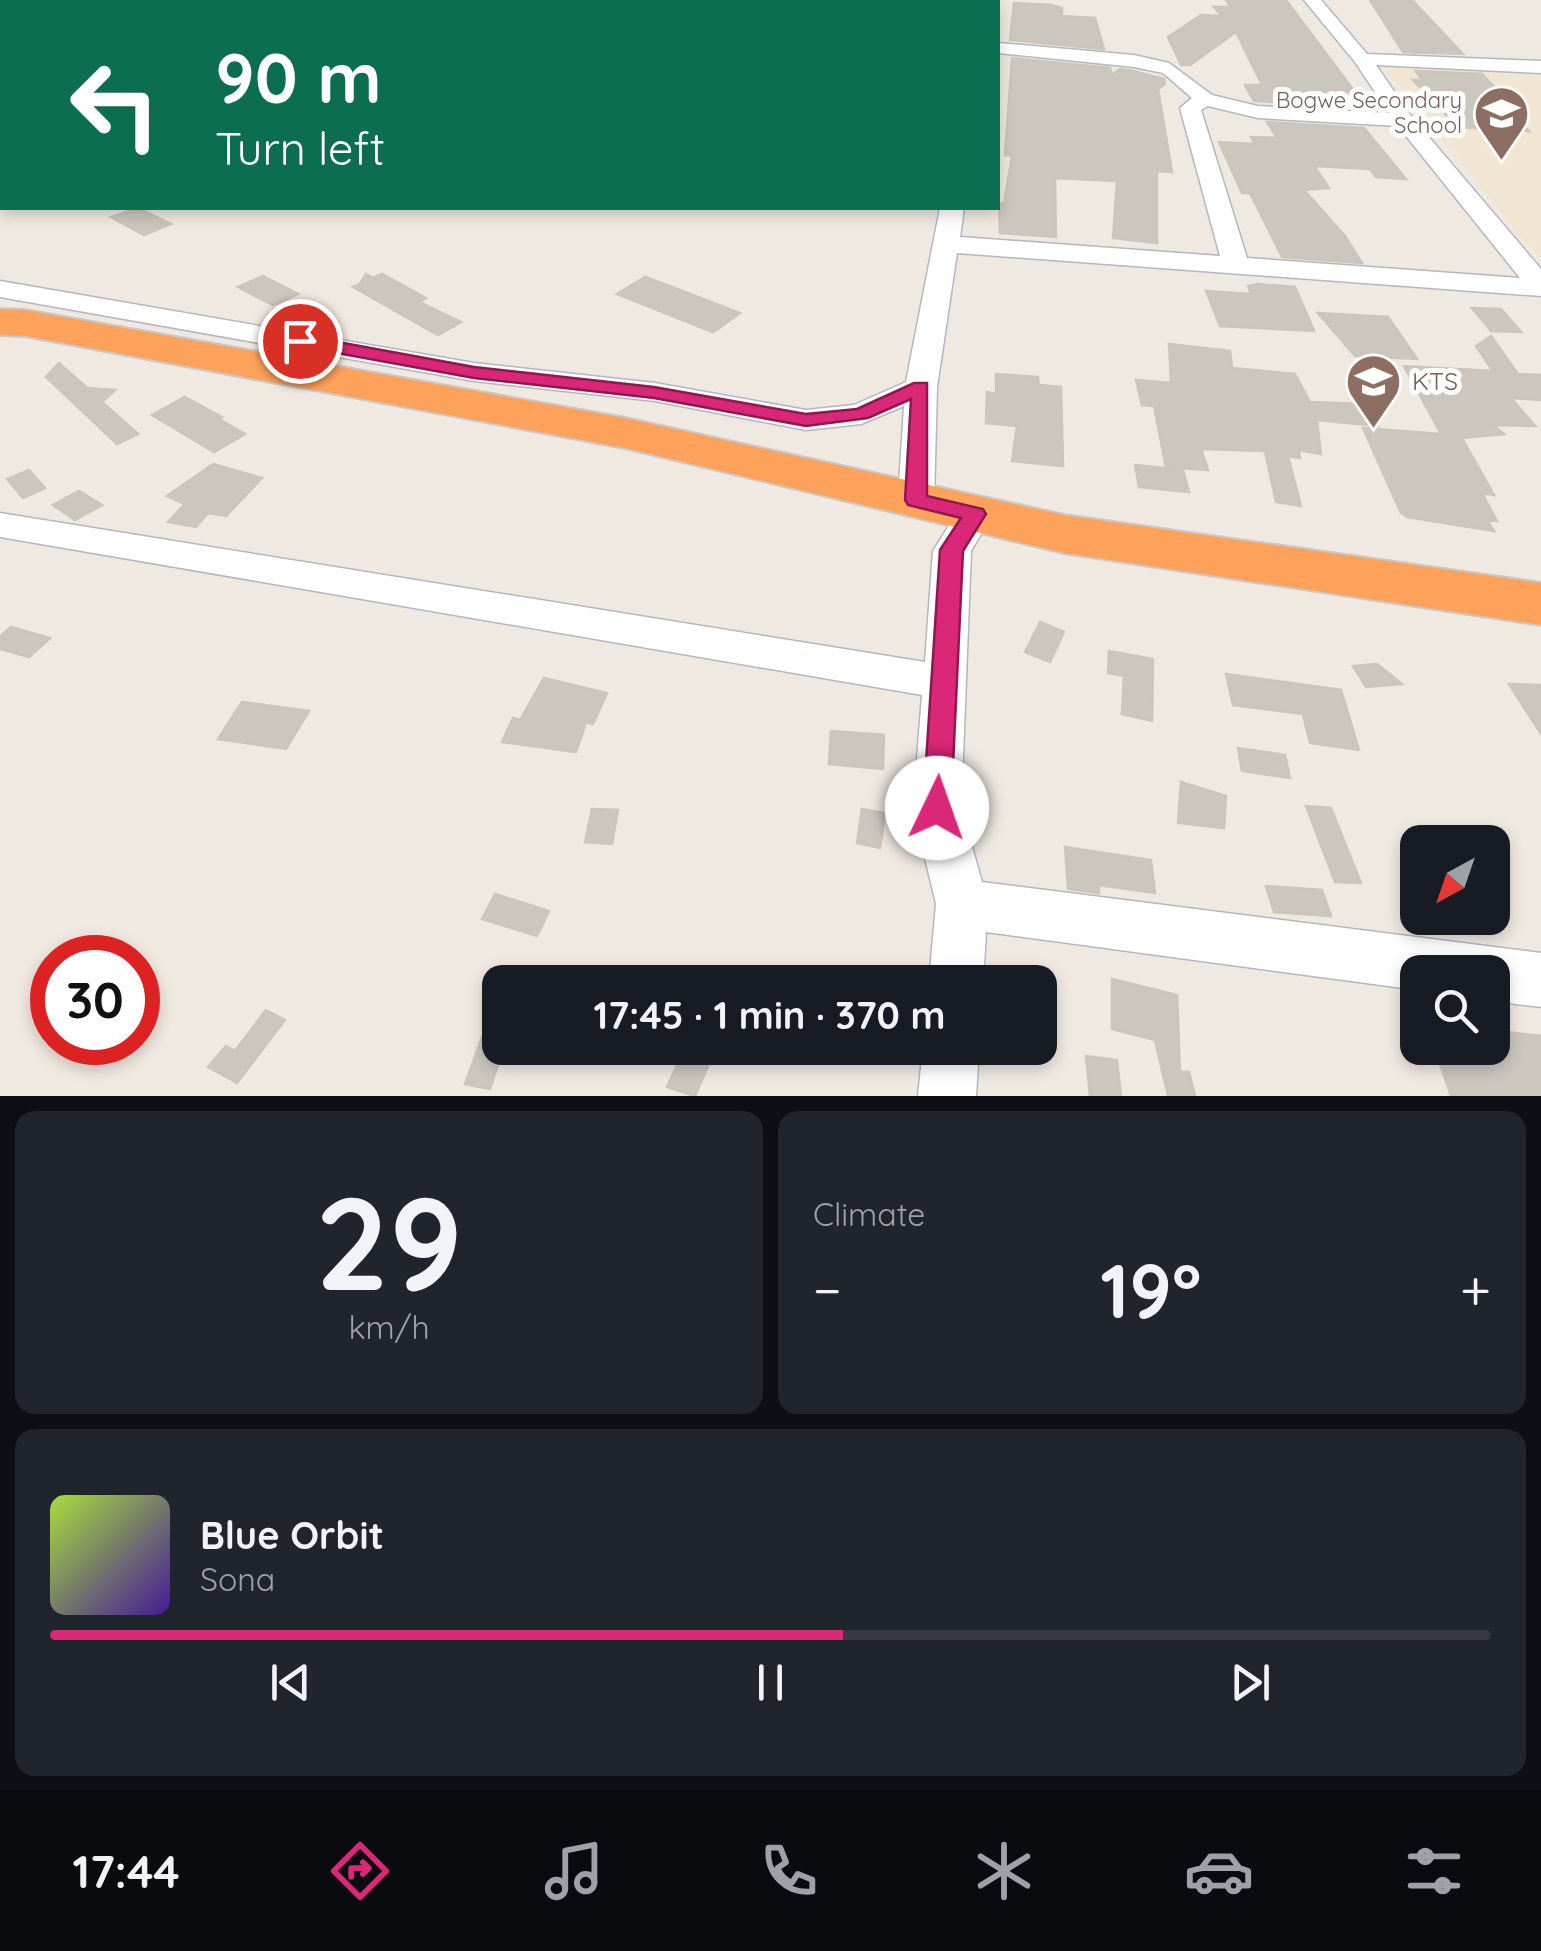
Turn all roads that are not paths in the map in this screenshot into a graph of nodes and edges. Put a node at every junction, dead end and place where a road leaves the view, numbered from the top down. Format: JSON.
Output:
{"nodes":[{"id":1,"x":1312,"y":0,"type":"edge"},
{"id":2,"x":1000,"y":48,"type":"edge"},
{"id":3,"x":1362,"y":60,"type":"junction"},
{"id":4,"x":1541,"y":66,"type":"edge"},
{"id":5,"x":1205,"y":99,"type":"junction"},
{"id":6,"x":1404,"y":120,"type":"junction"},
{"id":7,"x":952,"y":210,"type":"edge"},
{"id":8,"x":946,"y":244,"type":"junction"},
{"id":9,"x":1236,"y":265,"type":"junction"},
{"id":10,"x":1541,"y":287,"type":"edge"},
{"id":11,"x":0,"y":289,"type":"edge"},
{"id":12,"x":0,"y":322,"type":"edge"},
{"id":13,"x":921,"y":387,"type":"junction"},
{"id":14,"x":916,"y":500,"type":"junction"},
{"id":15,"x":975,"y":514,"type":"junction"},
{"id":16,"x":0,"y":525,"type":"edge"},
{"id":17,"x":1541,"y":604,"type":"edge"},
{"id":18,"x":944,"y":682,"type":"junction"},
{"id":19,"x":962,"y":904,"type":"junction"},
{"id":20,"x":1400,"y":961,"type":"edge"},
{"id":21,"x":957,"y":965,"type":"edge"},
{"id":22,"x":1510,"y":976,"type":"edge"},
{"id":23,"x":1541,"y":980,"type":"edge"},
{"id":24,"x":950,"y":1065,"type":"edge"},
{"id":25,"x":947,"y":1096,"type":"edge"}],
"edges":[{"from":1,"to":3,"type":"street"},
{"from":2,"to":5,"type":"street"},
{"from":3,"to":4,"type":"street"},
{"from":3,"to":6,"type":"street"},
{"from":5,"to":6,"type":"street"},
{"from":5,"to":9,"type":"street"},
{"from":6,"to":10,"type":"street"},
{"from":7,"to":8,"type":"street"},
{"from":8,"to":9,"type":"street"},
{"from":8,"to":13,"type":"street"},
{"from":9,"to":10,"type":"street"},
{"from":11,"to":13,"type":"street"},
{"from":12,"to":14,"type":"highway"},
{"from":13,"to":14,"type":"street"},
{"from":14,"to":15,"type":"highway"},
{"from":15,"to":17,"type":"highway"},
{"from":15,"to":18,"type":"street"},
{"from":16,"to":18,"type":"street"},
{"from":18,"to":19,"type":"street"},
{"from":19,"to":20,"type":"street"},
{"from":19,"to":21,"type":"street"},
{"from":22,"to":23,"type":"street"},
{"from":24,"to":25,"type":"street"}]}
